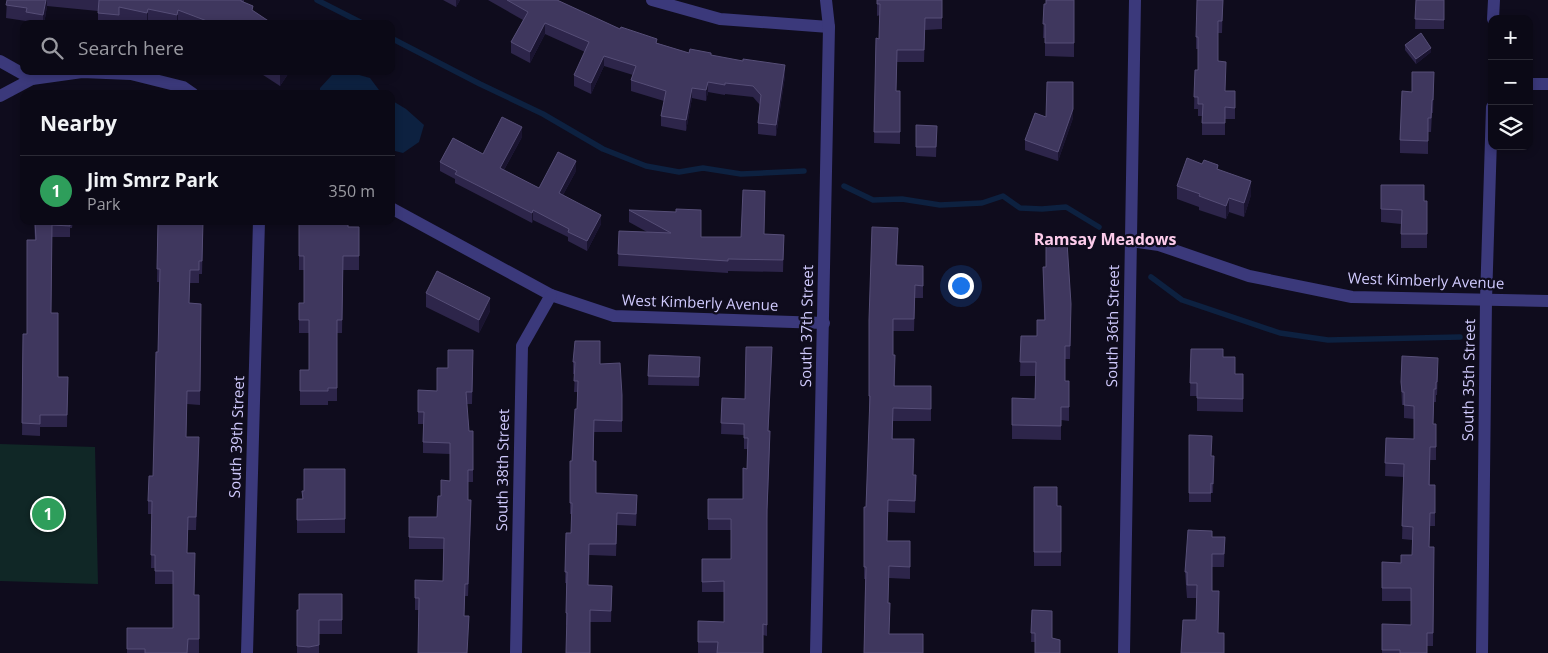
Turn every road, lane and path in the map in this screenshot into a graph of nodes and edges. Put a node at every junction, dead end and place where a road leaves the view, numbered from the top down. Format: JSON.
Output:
{"nodes":[{"id":1,"x":652,"y":0,"type":"edge"},
{"id":2,"x":826,"y":0,"type":"edge"},
{"id":3,"x":1135,"y":0,"type":"edge"},
{"id":4,"x":1494,"y":0,"type":"edge"},
{"id":5,"x":1493,"y":15,"type":"edge"},
{"id":6,"x":829,"y":27,"type":"junction"},
{"id":7,"x":0,"y":61,"type":"edge"},
{"id":8,"x":20,"y":72,"type":"edge"},
{"id":9,"x":25,"y":75,"type":"edge"},
{"id":10,"x":61,"y":75,"type":"edge"},
{"id":11,"x":135,"y":75,"type":"edge"},
{"id":12,"x":32,"y":79,"type":"junction"},
{"id":13,"x":1533,"y":84,"type":"edge"},
{"id":14,"x":1548,"y":84,"type":"edge"},
{"id":15,"x":187,"y":90,"type":"edge"},
{"id":16,"x":0,"y":96,"type":"edge"},
{"id":17,"x":1491,"y":150,"type":"edge"},
{"id":18,"x":395,"y":210,"type":"edge"},
{"id":19,"x":259,"y":225,"type":"edge"},
{"id":20,"x":1131,"y":241,"type":"junction"},
{"id":21,"x":551,"y":295,"type":"junction"},
{"id":22,"x":1486,"y":300,"type":"junction"},
{"id":23,"x":1548,"y":301,"type":"edge"},
{"id":24,"x":824,"y":323,"type":"junction"},
{"id":25,"x":247,"y":653,"type":"edge"},
{"id":26,"x":516,"y":653,"type":"edge"},
{"id":27,"x":816,"y":653,"type":"edge"},
{"id":28,"x":1124,"y":653,"type":"edge"},
{"id":29,"x":1482,"y":653,"type":"edge"}],
"edges":[{"from":1,"to":6,"type":"street"},
{"from":2,"to":6,"type":"street","name":"South 37th Street"},
{"from":3,"to":20,"type":"street","name":"South 36th Street"},
{"from":4,"to":5,"type":"street"},
{"from":6,"to":24,"type":"street","name":"South 37th Street"},
{"from":7,"to":8,"type":"street"},
{"from":9,"to":12,"type":"street"},
{"from":10,"to":12,"type":"street"},
{"from":11,"to":15,"type":"street"},
{"from":12,"to":16,"type":"street"},
{"from":13,"to":14,"type":"street"},
{"from":17,"to":22,"type":"street","name":"South 35th Street"},
{"from":18,"to":21,"type":"street","name":"West Kimberly Avenue"},
{"from":19,"to":25,"type":"street","name":"South 39th Street"},
{"from":20,"to":22,"type":"street","name":"West Kimberly Avenue"},
{"from":20,"to":28,"type":"street","name":"South 36th Street"},
{"from":21,"to":24,"type":"street","name":"West Kimberly Avenue"},
{"from":21,"to":26,"type":"street","name":"South 38th Street"},
{"from":22,"to":23,"type":"street","name":"West Kimberly Avenue"},
{"from":22,"to":29,"type":"street","name":"South 35th Street"},
{"from":24,"to":27,"type":"street","name":"South 37th Street"}]}
